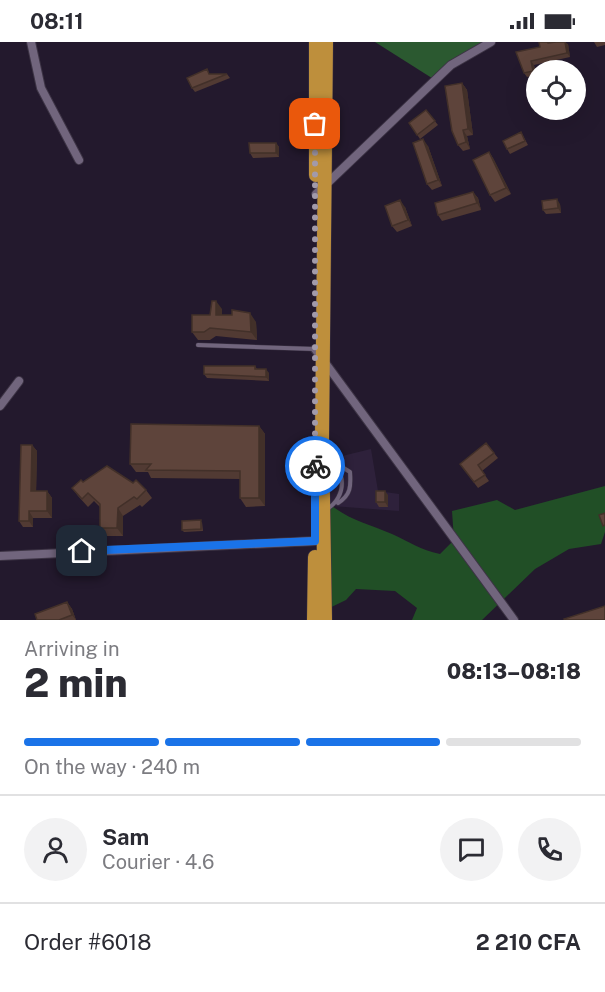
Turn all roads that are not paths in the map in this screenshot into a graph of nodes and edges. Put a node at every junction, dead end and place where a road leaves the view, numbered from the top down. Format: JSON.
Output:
{"nodes":[{"id":1,"x":32,"y":42,"type":"edge"},
{"id":2,"x":316,"y":42,"type":"edge"},
{"id":3,"x":326,"y":42,"type":"edge"},
{"id":4,"x":491,"y":42,"type":"edge"},
{"id":5,"x":79,"y":159,"type":"dead end"},
{"id":6,"x":320,"y":191,"type":"junction"},
{"id":7,"x":198,"y":345,"type":"dead end"},
{"id":8,"x":319,"y":354,"type":"junction"},
{"id":9,"x":18,"y":381,"type":"dead end"},
{"id":10,"x":0,"y":406,"type":"edge"},
{"id":11,"x":327,"y":459,"type":"junction"},
{"id":12,"x":337,"y":503,"type":"junction"},
{"id":13,"x":322,"y":513,"type":"junction"},
{"id":14,"x":315,"y":541,"type":"junction"},
{"id":15,"x":0,"y":556,"type":"edge"},
{"id":16,"x":314,"y":620,"type":"edge"},
{"id":17,"x":325,"y":620,"type":"edge"},
{"id":18,"x":514,"y":620,"type":"edge"}],
"edges":[{"from":1,"to":5,"type":"street"},
{"from":2,"to":6,"type":"main road"},
{"from":3,"to":6,"type":"main road"},
{"from":4,"to":6,"type":"street"},
{"from":6,"to":8,"type":"main road"},
{"from":7,"to":8,"type":"lane"},
{"from":8,"to":11,"type":"main road"},
{"from":8,"to":14,"type":"main road"},
{"from":8,"to":18,"type":"street"},
{"from":9,"to":10,"type":"street"},
{"from":11,"to":12,"type":"lane"},
{"from":11,"to":12,"type":"lane"},
{"from":11,"to":13,"type":"main road"},
{"from":12,"to":13,"type":"lane"},
{"from":13,"to":17,"type":"main road"},
{"from":14,"to":15,"type":"street"},
{"from":14,"to":16,"type":"main road"}]}
